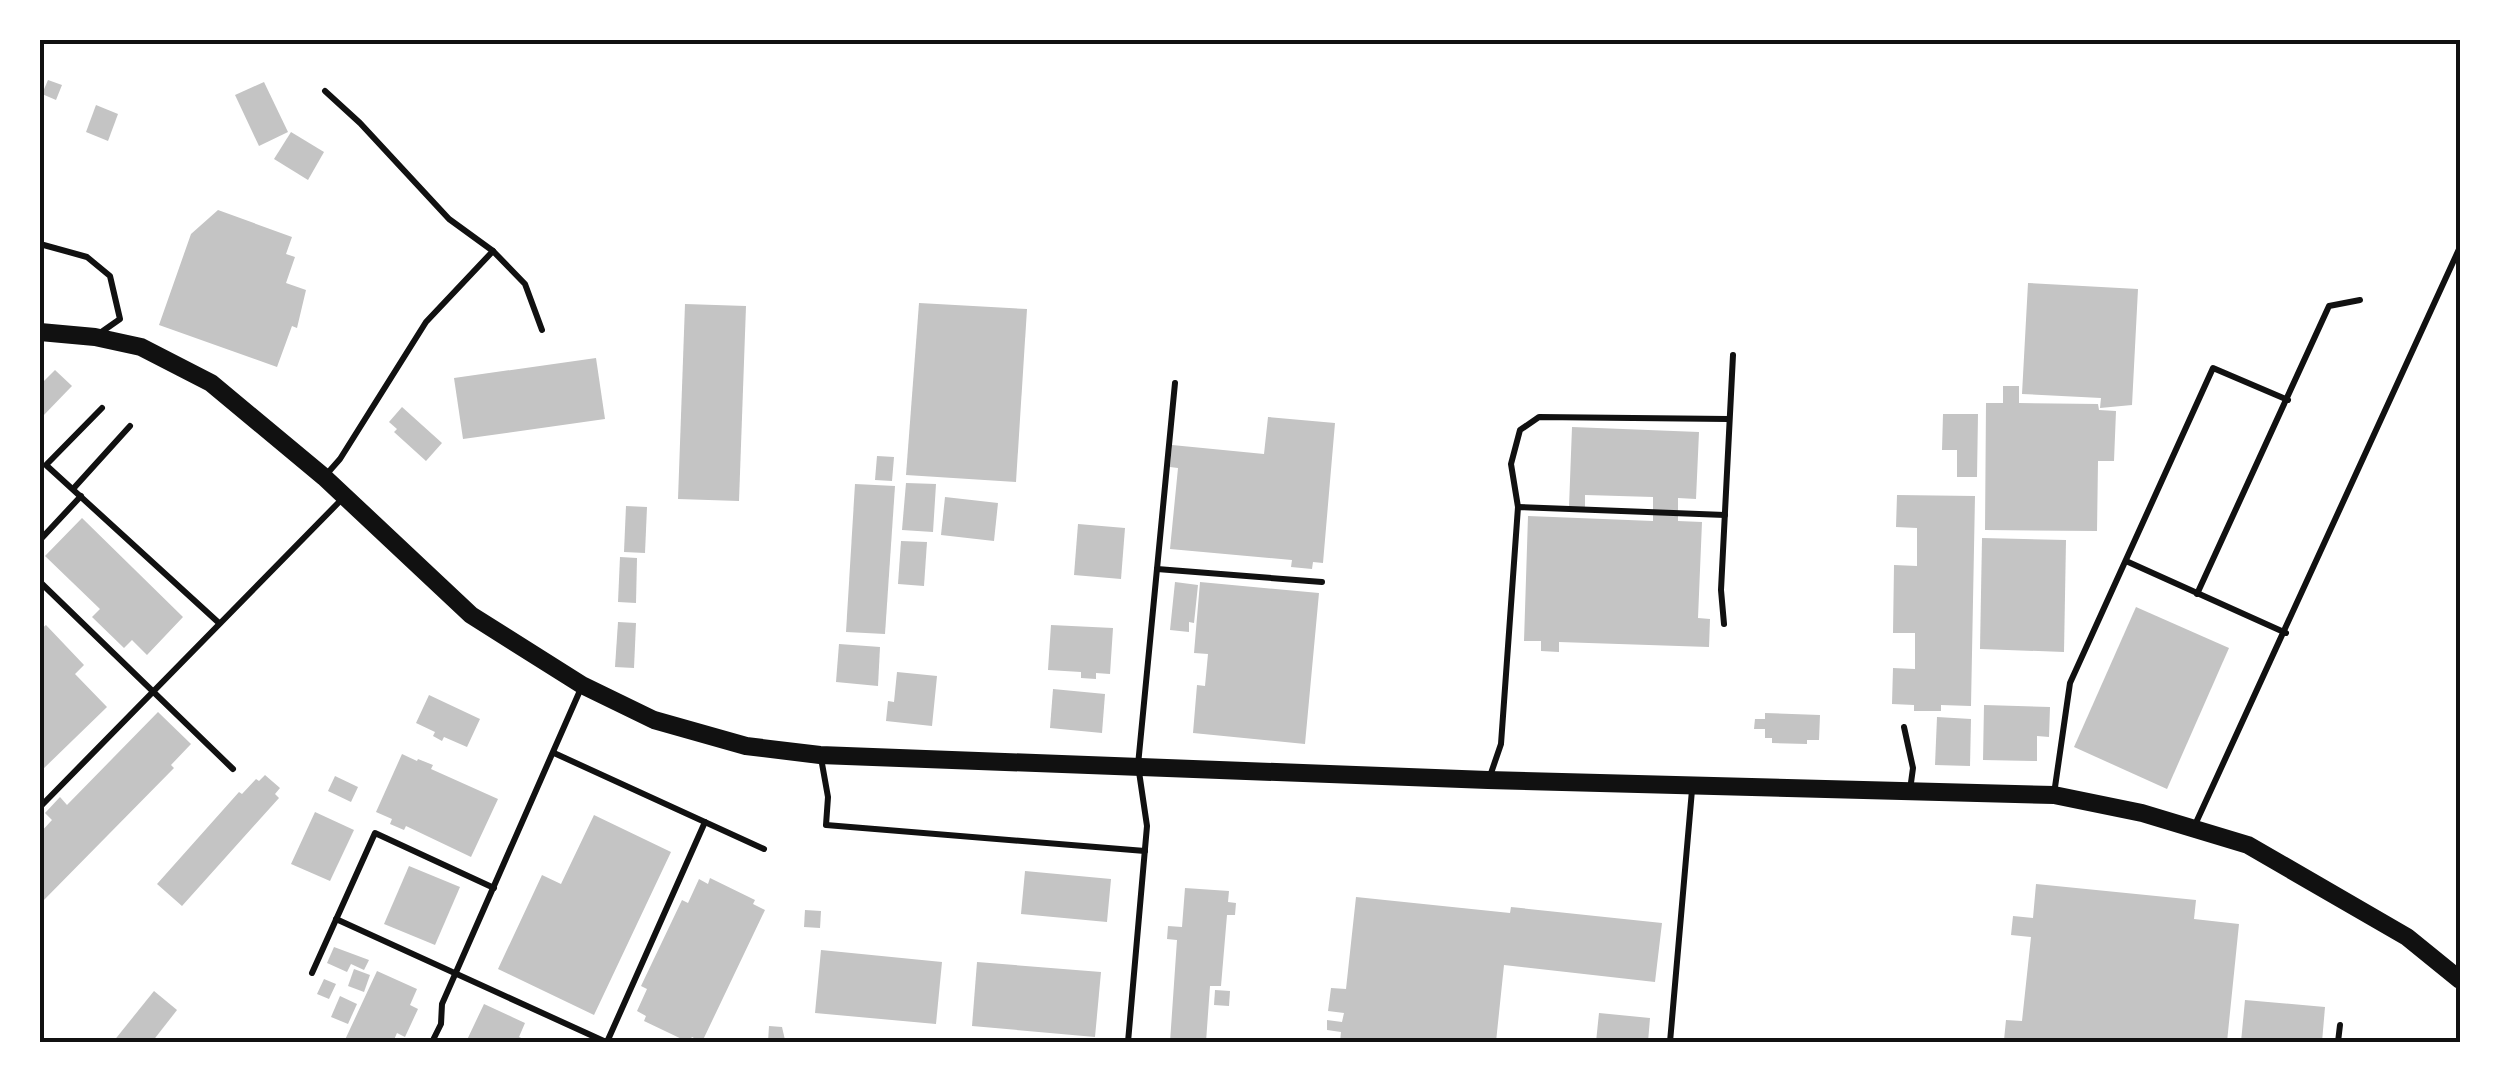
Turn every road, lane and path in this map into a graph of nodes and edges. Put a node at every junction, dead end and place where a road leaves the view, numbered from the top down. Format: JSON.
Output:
{"nodes":[{"id":1,"x":325,"y":90,"type":"dead end"},
{"id":2,"x":40,"y":244,"type":"edge"},
{"id":3,"x":2460,"y":247,"type":"edge"},
{"id":4,"x":492,"y":252,"type":"junction"},
{"id":5,"x":2360,"y":300,"type":"dead end"},
{"id":6,"x":542,"y":330,"type":"dead end"},
{"id":7,"x":40,"y":332,"type":"edge"},
{"id":8,"x":95,"y":337,"type":"junction"},
{"id":9,"x":1733,"y":355,"type":"dead end"},
{"id":10,"x":1175,"y":383,"type":"dead end"},
{"id":11,"x":2288,"y":400,"type":"junction"},
{"id":12,"x":102,"y":408,"type":"dead end"},
{"id":13,"x":1728,"y":419,"type":"junction"},
{"id":14,"x":130,"y":426,"type":"dead end"},
{"id":15,"x":324,"y":477,"type":"junction"},
{"id":16,"x":73,"y":489,"type":"junction"},
{"id":17,"x":81,"y":496,"type":"junction"},
{"id":18,"x":344,"y":497,"type":"junction"},
{"id":19,"x":1518,"y":507,"type":"junction"},
{"id":20,"x":1724,"y":516,"type":"junction"},
{"id":21,"x":40,"y":540,"type":"edge"},
{"id":22,"x":2126,"y":561,"type":"junction"},
{"id":23,"x":1157,"y":568,"type":"junction"},
{"id":24,"x":40,"y":582,"type":"edge"},
{"id":25,"x":1322,"y":582,"type":"dead end"},
{"id":26,"x":2198,"y":594,"type":"junction"},
{"id":27,"x":219,"y":622,"type":"junction"},
{"id":28,"x":1724,"y":624,"type":"dead end"},
{"id":29,"x":2286,"y":633,"type":"junction"},
{"id":30,"x":582,"y":685,"type":"junction"},
{"id":31,"x":152,"y":691,"type":"junction"},
{"id":32,"x":1904,"y":728,"type":"dead end"},
{"id":33,"x":554,"y":753,"type":"junction"},
{"id":34,"x":820,"y":755,"type":"junction"},
{"id":35,"x":1138,"y":765,"type":"junction"},
{"id":36,"x":234,"y":769,"type":"dead end"},
{"id":37,"x":1488,"y":780,"type":"junction"},
{"id":38,"x":1692,"y":784,"type":"junction"},
{"id":39,"x":1910,"y":791,"type":"junction"},
{"id":40,"x":2054,"y":795,"type":"junction"},
{"id":41,"x":40,"y":807,"type":"edge"},
{"id":42,"x":706,"y":822,"type":"junction"},
{"id":43,"x":2193,"y":828,"type":"junction"},
{"id":44,"x":764,"y":848,"type":"dead end"},
{"id":45,"x":1145,"y":851,"type":"junction"},
{"id":46,"x":494,"y":888,"type":"junction"},
{"id":47,"x":336,"y":919,"type":"junction"},
{"id":48,"x":312,"y":973,"type":"dead end"},
{"id":49,"x":455,"y":974,"type":"junction"},
{"id":50,"x":2460,"y":980,"type":"edge"},
{"id":51,"x":2340,"y":1024,"type":"dead end"},
{"id":52,"x":432,"y":1042,"type":"edge"},
{"id":53,"x":606,"y":1042,"type":"edge"},
{"id":54,"x":1128,"y":1042,"type":"edge"},
{"id":55,"x":1670,"y":1042,"type":"edge"},
{"id":56,"x":2338,"y":1042,"type":"edge"}],
"edges":[{"from":1,"to":4,"type":"lane"},
{"from":2,"to":8,"type":"lane"},
{"from":3,"to":29,"type":"lane"},
{"from":4,"to":6,"type":"lane"},
{"from":4,"to":15,"type":"lane"},
{"from":5,"to":11,"type":"lane"},
{"from":7,"to":8,"type":"street"},
{"from":8,"to":15,"type":"street"},
{"from":9,"to":13,"type":"lane"},
{"from":10,"to":23,"type":"lane"},
{"from":11,"to":22,"type":"lane"},
{"from":11,"to":26,"type":"lane"},
{"from":12,"to":16,"type":"lane"},
{"from":13,"to":19,"type":"lane"},
{"from":13,"to":20,"type":"lane"},
{"from":14,"to":16,"type":"lane"},
{"from":15,"to":18,"type":"street"},
{"from":16,"to":17,"type":"lane"},
{"from":17,"to":21,"type":"lane"},
{"from":17,"to":27,"type":"lane"},
{"from":18,"to":27,"type":"lane"},
{"from":18,"to":30,"type":"street"},
{"from":19,"to":20,"type":"lane"},
{"from":19,"to":37,"type":"lane"},
{"from":20,"to":28,"type":"lane"},
{"from":22,"to":26,"type":"lane"},
{"from":22,"to":40,"type":"lane"},
{"from":23,"to":25,"type":"lane"},
{"from":23,"to":35,"type":"lane"},
{"from":24,"to":31,"type":"lane"},
{"from":26,"to":29,"type":"lane"},
{"from":27,"to":31,"type":"lane"},
{"from":29,"to":43,"type":"lane"},
{"from":30,"to":33,"type":"lane"},
{"from":30,"to":34,"type":"street"},
{"from":31,"to":36,"type":"lane"},
{"from":31,"to":41,"type":"lane"},
{"from":32,"to":39,"type":"lane"},
{"from":33,"to":42,"type":"lane"},
{"from":33,"to":46,"type":"lane"},
{"from":34,"to":35,"type":"street"},
{"from":34,"to":45,"type":"lane"},
{"from":35,"to":37,"type":"street"},
{"from":35,"to":45,"type":"lane"},
{"from":37,"to":38,"type":"street"},
{"from":38,"to":39,"type":"street"},
{"from":38,"to":55,"type":"lane"},
{"from":39,"to":40,"type":"street"},
{"from":40,"to":43,"type":"street"},
{"from":42,"to":44,"type":"lane"},
{"from":42,"to":53,"type":"lane"},
{"from":43,"to":50,"type":"street"},
{"from":45,"to":54,"type":"lane"},
{"from":46,"to":47,"type":"lane"},
{"from":46,"to":49,"type":"lane"},
{"from":47,"to":48,"type":"lane"},
{"from":47,"to":49,"type":"lane"},
{"from":49,"to":52,"type":"lane"},
{"from":49,"to":53,"type":"lane"},
{"from":51,"to":56,"type":"lane"}]}
